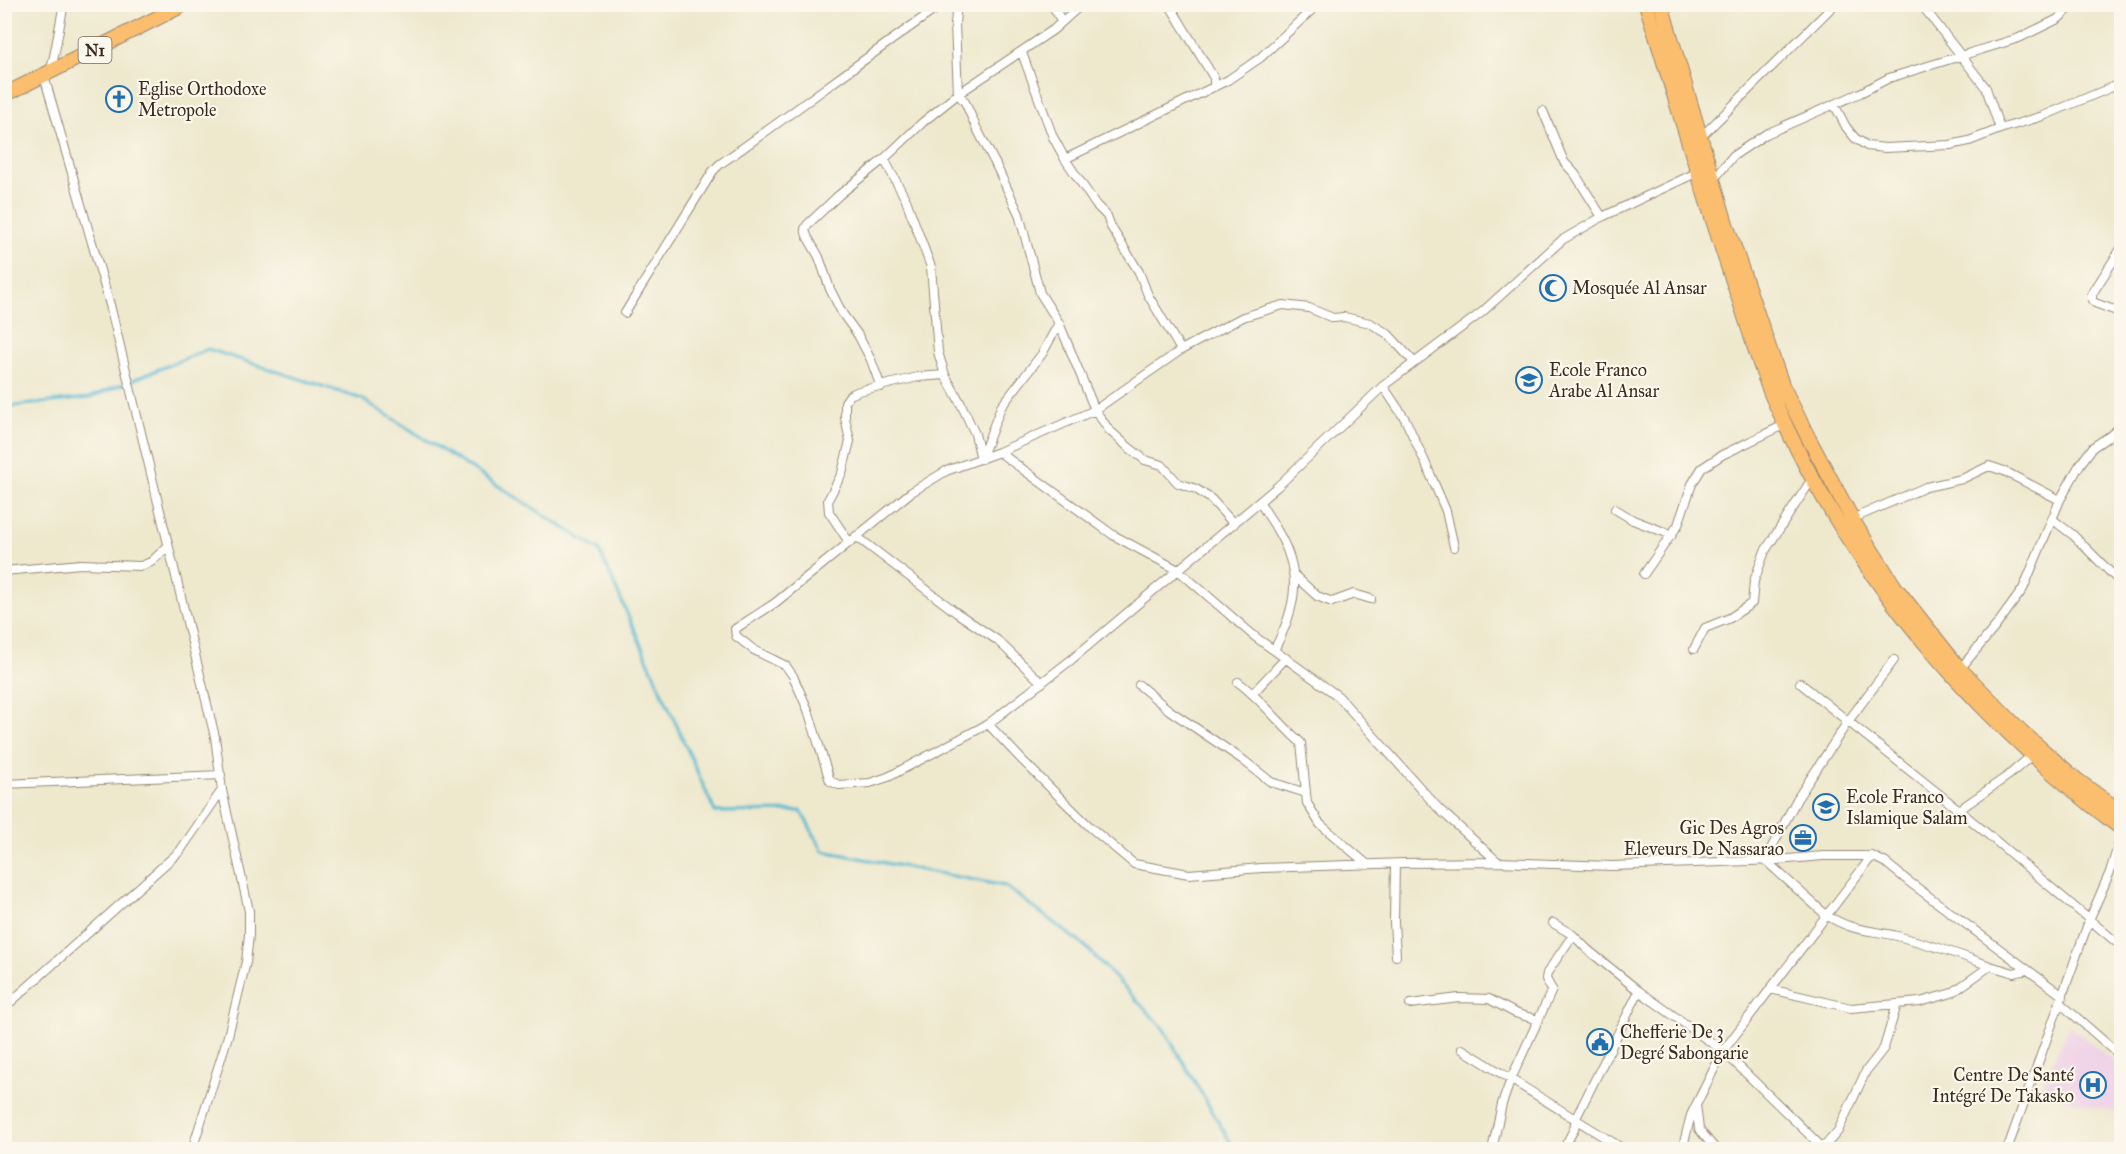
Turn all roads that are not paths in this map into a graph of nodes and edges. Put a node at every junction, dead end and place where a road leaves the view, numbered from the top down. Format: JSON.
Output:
{"nodes":[{"id":1,"x":64,"y":4,"type":"edge"},
{"id":2,"x":185,"y":4,"type":"edge"},
{"id":3,"x":943,"y":4,"type":"edge"},
{"id":4,"x":957,"y":4,"type":"edge"},
{"id":5,"x":1052,"y":4,"type":"edge"},
{"id":6,"x":1082,"y":4,"type":"edge"},
{"id":7,"x":1169,"y":4,"type":"edge"},
{"id":8,"x":1318,"y":4,"type":"edge"},
{"id":9,"x":1646,"y":4,"type":"edge"},
{"id":10,"x":1661,"y":4,"type":"edge"},
{"id":11,"x":1835,"y":4,"type":"edge"},
{"id":12,"x":1921,"y":4,"type":"edge"},
{"id":13,"x":2074,"y":4,"type":"edge"},
{"id":14,"x":1062,"y":22,"type":"junction"},
{"id":15,"x":1022,"y":53,"type":"junction"},
{"id":16,"x":1960,"y":56,"type":"junction"},
{"id":17,"x":47,"y":75,"type":"junction"},
{"id":18,"x":2121,"y":83,"type":"edge"},
{"id":19,"x":1214,"y":87,"type":"junction"},
{"id":20,"x":958,"y":94,"type":"junction"},
{"id":21,"x":4,"y":95,"type":"edge"},
{"id":22,"x":1834,"y":104,"type":"junction"},
{"id":23,"x":1543,"y":111,"type":"dead end"},
{"id":24,"x":2000,"y":129,"type":"junction"},
{"id":25,"x":1696,"y":142,"type":"junction"},
{"id":26,"x":884,"y":159,"type":"junction"},
{"id":27,"x":1065,"y":159,"type":"junction"},
{"id":28,"x":1698,"y":171,"type":"junction"},
{"id":29,"x":1713,"y":180,"type":"junction"},
{"id":30,"x":1602,"y":216,"type":"junction"},
{"id":31,"x":2121,"y":247,"type":"edge"},
{"id":32,"x":2121,"y":312,"type":"edge"},
{"id":33,"x":626,"y":313,"type":"dead end"},
{"id":34,"x":1059,"y":323,"type":"junction"},
{"id":35,"x":1180,"y":350,"type":"junction"},
{"id":36,"x":1413,"y":362,"type":"junction"},
{"id":37,"x":945,"y":375,"type":"junction"},
{"id":38,"x":1383,"y":386,"type":"junction"},
{"id":39,"x":881,"y":387,"type":"junction"},
{"id":40,"x":1095,"y":410,"type":"junction"},
{"id":41,"x":1786,"y":424,"type":"junction"},
{"id":42,"x":2121,"y":425,"type":"edge"},
{"id":43,"x":999,"y":452,"type":"junction"},
{"id":44,"x":981,"y":459,"type":"junction"},
{"id":45,"x":1812,"y":479,"type":"junction"},
{"id":46,"x":2060,"y":500,"type":"junction"},
{"id":47,"x":1260,"y":502,"type":"junction"},
{"id":48,"x":1615,"y":509,"type":"dead end"},
{"id":49,"x":1852,"y":519,"type":"junction"},
{"id":50,"x":2052,"y":519,"type":"junction"},
{"id":51,"x":1234,"y":524,"type":"junction"},
{"id":52,"x":1672,"y":535,"type":"junction"},
{"id":53,"x":852,"y":539,"type":"junction"},
{"id":54,"x":168,"y":546,"type":"junction"},
{"id":55,"x":1454,"y":547,"type":"dead end"},
{"id":56,"x":1178,"y":570,"type":"junction"},
{"id":57,"x":4,"y":571,"type":"edge"},
{"id":58,"x":1644,"y":574,"type":"dead end"},
{"id":59,"x":1294,"y":576,"type":"junction"},
{"id":60,"x":2121,"y":584,"type":"edge"},
{"id":61,"x":1371,"y":599,"type":"dead end"},
{"id":62,"x":1694,"y":649,"type":"dead end"},
{"id":63,"x":1274,"y":650,"type":"junction"},
{"id":64,"x":1286,"y":658,"type":"junction"},
{"id":65,"x":1894,"y":660,"type":"dead end"},
{"id":66,"x":1960,"y":669,"type":"junction"},
{"id":67,"x":1238,"y":682,"type":"dead end"},
{"id":68,"x":1042,"y":683,"type":"junction"},
{"id":69,"x":1800,"y":683,"type":"dead end"},
{"id":70,"x":1139,"y":685,"type":"dead end"},
{"id":71,"x":1253,"y":693,"type":"junction"},
{"id":72,"x":1849,"y":720,"type":"junction"},
{"id":73,"x":988,"y":724,"type":"junction"},
{"id":74,"x":2031,"y":756,"type":"junction"},
{"id":75,"x":221,"y":775,"type":"junction"},
{"id":76,"x":4,"y":784,"type":"edge"},
{"id":77,"x":222,"y":790,"type":"junction"},
{"id":78,"x":1306,"y":793,"type":"junction"},
{"id":79,"x":1959,"y":810,"type":"junction"},
{"id":80,"x":2121,"y":813,"type":"edge"},
{"id":81,"x":2121,"y":831,"type":"edge"},
{"id":82,"x":1872,"y":856,"type":"junction"},
{"id":83,"x":1765,"y":860,"type":"junction"},
{"id":84,"x":1498,"y":862,"type":"junction"},
{"id":85,"x":1395,"y":864,"type":"junction"},
{"id":86,"x":1368,"y":865,"type":"junction"},
{"id":87,"x":1826,"y":915,"type":"junction"},
{"id":88,"x":2090,"y":918,"type":"junction"},
{"id":89,"x":1553,"y":923,"type":"dead end"},
{"id":90,"x":1573,"y":935,"type":"junction"},
{"id":91,"x":2121,"y":947,"type":"edge"},
{"id":92,"x":1396,"y":956,"type":"dead end"},
{"id":93,"x":1990,"y":966,"type":"junction"},
{"id":94,"x":2027,"y":970,"type":"junction"},
{"id":95,"x":1770,"y":989,"type":"junction"},
{"id":96,"x":1639,"y":991,"type":"junction"},
{"id":97,"x":2062,"y":1000,"type":"junction"},
{"id":98,"x":1410,"y":1004,"type":"dead end"},
{"id":99,"x":1897,"y":1004,"type":"junction"},
{"id":100,"x":4,"y":1008,"type":"edge"},
{"id":101,"x":1538,"y":1020,"type":"junction"},
{"id":102,"x":1462,"y":1049,"type":"dead end"},
{"id":103,"x":1723,"y":1051,"type":"junction"},
{"id":104,"x":2121,"y":1057,"type":"edge"},
{"id":105,"x":1511,"y":1079,"type":"junction"},
{"id":106,"x":1695,"y":1105,"type":"junction"},
{"id":107,"x":1576,"y":1118,"type":"junction"},
{"id":108,"x":1700,"y":1129,"type":"junction"},
{"id":109,"x":1686,"y":1131,"type":"junction"},
{"id":110,"x":1824,"y":1148,"type":"edge"},
{"id":111,"x":192,"y":1149,"type":"edge"},
{"id":112,"x":1492,"y":1149,"type":"edge"},
{"id":113,"x":1563,"y":1149,"type":"edge"},
{"id":114,"x":1625,"y":1149,"type":"edge"},
{"id":115,"x":1682,"y":1149,"type":"edge"},
{"id":116,"x":1716,"y":1149,"type":"edge"},
{"id":117,"x":2007,"y":1149,"type":"edge"}],
"edges":[{"from":1,"to":17,"type":"street"},
{"from":2,"to":17,"type":"main road","number":"N1"},
{"from":3,"to":33,"type":"street"},
{"from":4,"to":20,"type":"street"},
{"from":5,"to":14,"type":"street"},
{"from":6,"to":14,"type":"street"},
{"from":7,"to":19,"type":"street"},
{"from":8,"to":19,"type":"street"},
{"from":9,"to":25,"type":"main road"},
{"from":10,"to":25,"type":"main road"},
{"from":11,"to":25,"type":"street"},
{"from":12,"to":16,"type":"street"},
{"from":13,"to":16,"type":"street"},
{"from":14,"to":15,"type":"street"},
{"from":15,"to":20,"type":"street"},
{"from":15,"to":27,"type":"street"},
{"from":16,"to":22,"type":"street"},
{"from":16,"to":24,"type":"street"},
{"from":17,"to":21,"type":"main road","number":"N1"},
{"from":17,"to":54,"type":"street"},
{"from":18,"to":24,"type":"street"},
{"from":19,"to":27,"type":"street"},
{"from":20,"to":26,"type":"street"},
{"from":20,"to":34,"type":"street"},
{"from":22,"to":24,"type":"street"},
{"from":22,"to":29,"type":"street"},
{"from":23,"to":30,"type":"street"},
{"from":25,"to":28,"type":"main road"},
{"from":25,"to":29,"type":"main road"},
{"from":26,"to":37,"type":"street"},
{"from":26,"to":39,"type":"street"},
{"from":27,"to":35,"type":"street"},
{"from":28,"to":30,"type":"street"},
{"from":28,"to":41,"type":"main road"},
{"from":29,"to":49,"type":"main road"},
{"from":30,"to":36,"type":"street"},
{"from":31,"to":32,"type":"street"},
{"from":34,"to":40,"type":"street"},
{"from":34,"to":44,"type":"street"},
{"from":35,"to":36,"type":"street"},
{"from":35,"to":40,"type":"street"},
{"from":36,"to":38,"type":"street"},
{"from":37,"to":39,"type":"street"},
{"from":37,"to":44,"type":"street"},
{"from":38,"to":47,"type":"street"},
{"from":38,"to":55,"type":"street"},
{"from":39,"to":53,"type":"street"},
{"from":40,"to":43,"type":"street"},
{"from":40,"to":51,"type":"street"},
{"from":41,"to":45,"type":"main road"},
{"from":41,"to":52,"type":"street"},
{"from":42,"to":46,"type":"street"},
{"from":43,"to":44,"type":"street"},
{"from":43,"to":56,"type":"street"},
{"from":44,"to":53,"type":"street"},
{"from":45,"to":62,"type":"street"},
{"from":45,"to":74,"type":"main road"},
{"from":46,"to":49,"type":"street"},
{"from":46,"to":50,"type":"street"},
{"from":47,"to":51,"type":"street"},
{"from":47,"to":59,"type":"street"},
{"from":48,"to":52,"type":"street"},
{"from":49,"to":66,"type":"main road"},
{"from":50,"to":60,"type":"street"},
{"from":50,"to":66,"type":"street"},
{"from":51,"to":56,"type":"street"},
{"from":52,"to":58,"type":"street"},
{"from":53,"to":68,"type":"street"},
{"from":53,"to":73,"type":"street"},
{"from":54,"to":57,"type":"street"},
{"from":54,"to":75,"type":"street"},
{"from":56,"to":63,"type":"street"},
{"from":56,"to":68,"type":"street"},
{"from":59,"to":61,"type":"street"},
{"from":59,"to":63,"type":"street"},
{"from":63,"to":64,"type":"street"},
{"from":64,"to":71,"type":"street"},
{"from":64,"to":84,"type":"street"},
{"from":65,"to":72,"type":"street"},
{"from":66,"to":80,"type":"main road"},
{"from":67,"to":71,"type":"street"},
{"from":68,"to":73,"type":"street"},
{"from":69,"to":72,"type":"street"},
{"from":70,"to":78,"type":"street"},
{"from":71,"to":78,"type":"street"},
{"from":72,"to":79,"type":"street"},
{"from":72,"to":83,"type":"street"},
{"from":73,"to":86,"type":"street"},
{"from":74,"to":79,"type":"street"},
{"from":74,"to":81,"type":"main road"},
{"from":75,"to":76,"type":"street"},
{"from":75,"to":77,"type":"street"},
{"from":77,"to":100,"type":"street"},
{"from":77,"to":111,"type":"street"},
{"from":78,"to":86,"type":"street"},
{"from":79,"to":88,"type":"street"},
{"from":81,"to":88,"type":"street"},
{"from":82,"to":83,"type":"street"},
{"from":82,"to":87,"type":"street"},
{"from":82,"to":94,"type":"street"},
{"from":83,"to":84,"type":"street"},
{"from":83,"to":87,"type":"street"},
{"from":84,"to":85,"type":"street"},
{"from":85,"to":86,"type":"street"},
{"from":85,"to":92,"type":"street"},
{"from":87,"to":93,"type":"street"},
{"from":87,"to":95,"type":"street"},
{"from":88,"to":91,"type":"street"},
{"from":88,"to":97,"type":"street"},
{"from":89,"to":90,"type":"street"},
{"from":90,"to":96,"type":"street"},
{"from":90,"to":101,"type":"street"},
{"from":93,"to":94,"type":"street"},
{"from":93,"to":99,"type":"street"},
{"from":94,"to":97,"type":"street"},
{"from":95,"to":99,"type":"street"},
{"from":95,"to":103,"type":"street"},
{"from":96,"to":103,"type":"street"},
{"from":96,"to":107,"type":"street"},
{"from":97,"to":104,"type":"street"},
{"from":97,"to":117,"type":"street"},
{"from":98,"to":101,"type":"street"},
{"from":99,"to":110,"type":"street"},
{"from":101,"to":105,"type":"street"},
{"from":102,"to":105,"type":"street"},
{"from":103,"to":106,"type":"street"},
{"from":103,"to":110,"type":"street"},
{"from":105,"to":107,"type":"street"},
{"from":105,"to":112,"type":"street"},
{"from":106,"to":108,"type":"street"},
{"from":106,"to":109,"type":"street"},
{"from":107,"to":113,"type":"street"},
{"from":107,"to":114,"type":"street"},
{"from":108,"to":109,"type":"street"},
{"from":108,"to":116,"type":"street"},
{"from":109,"to":115,"type":"street"}]}
